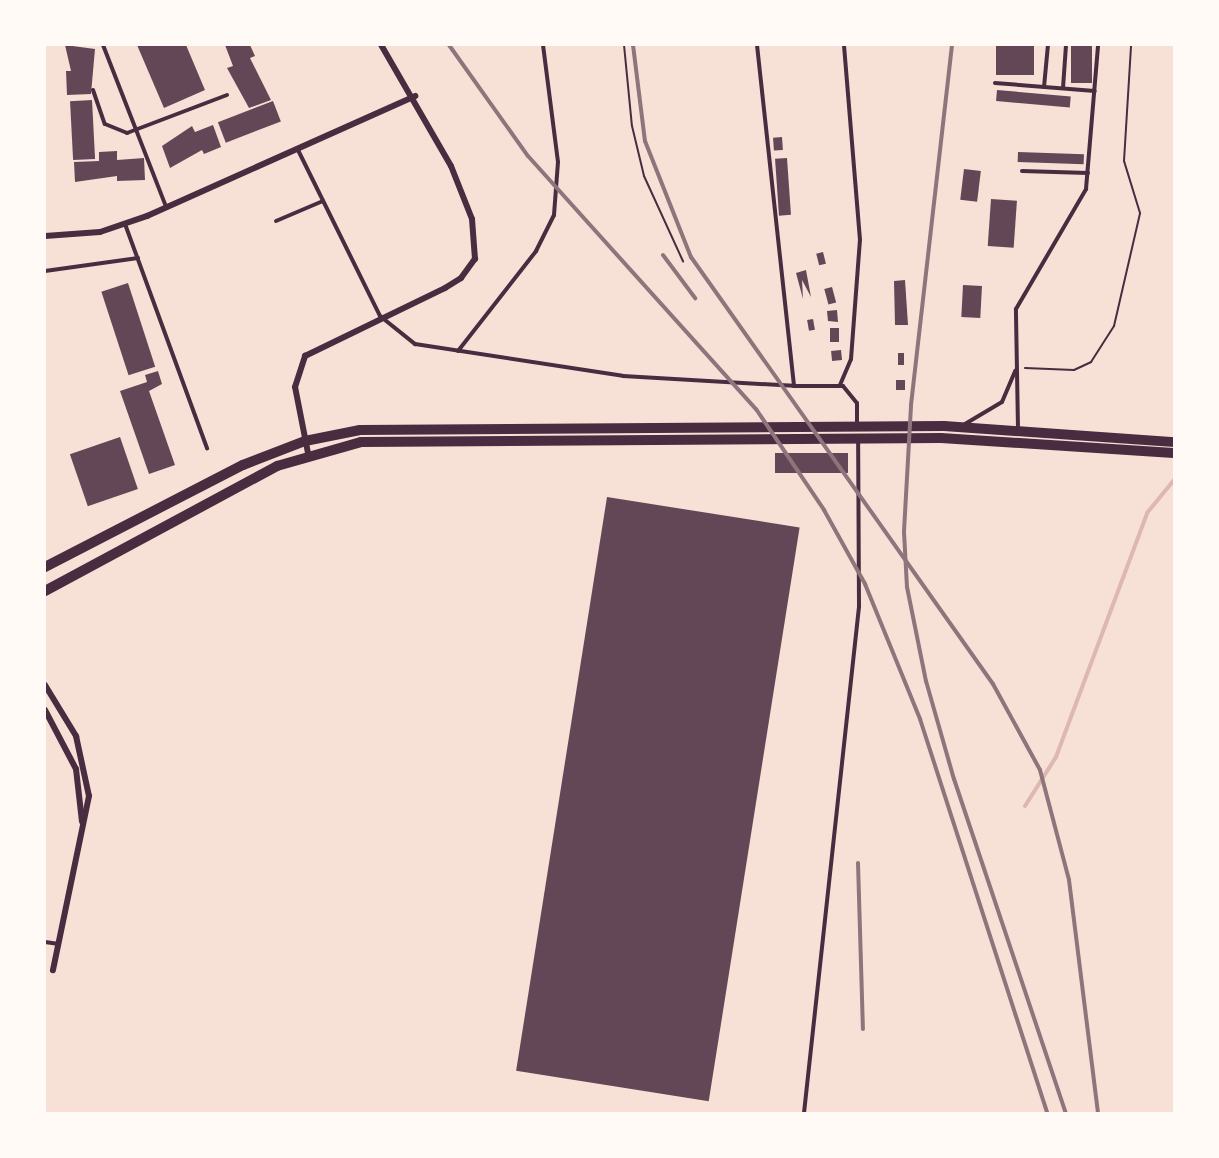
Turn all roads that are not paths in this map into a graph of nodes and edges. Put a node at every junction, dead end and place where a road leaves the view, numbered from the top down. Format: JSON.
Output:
{"nodes":[{"id":1,"x":103,"y":45,"type":"edge"},
{"id":2,"x":381,"y":45,"type":"edge"},
{"id":3,"x":543,"y":45,"type":"edge"},
{"id":4,"x":757,"y":45,"type":"edge"},
{"id":5,"x":844,"y":45,"type":"edge"},
{"id":6,"x":1048,"y":45,"type":"edge"},
{"id":7,"x":1066,"y":45,"type":"edge"},
{"id":8,"x":1098,"y":45,"type":"edge"},
{"id":9,"x":995,"y":83,"type":"dead end"},
{"id":10,"x":1044,"y":87,"type":"junction"},
{"id":11,"x":1063,"y":88,"type":"junction"},
{"id":12,"x":93,"y":90,"type":"dead end"},
{"id":13,"x":1095,"y":91,"type":"junction"},
{"id":14,"x":227,"y":94,"type":"dead end"},
{"id":15,"x":415,"y":96,"type":"junction"},
{"id":16,"x":138,"y":132,"type":"junction"},
{"id":17,"x":297,"y":148,"type":"junction"},
{"id":18,"x":1022,"y":171,"type":"dead end"},
{"id":19,"x":1088,"y":173,"type":"junction"},
{"id":20,"x":323,"y":201,"type":"junction"},
{"id":21,"x":166,"y":208,"type":"junction"},
{"id":22,"x":276,"y":221,"type":"dead end"},
{"id":23,"x":125,"y":224,"type":"junction"},
{"id":24,"x":45,"y":236,"type":"edge"},
{"id":25,"x":138,"y":258,"type":"junction"},
{"id":26,"x":45,"y":271,"type":"edge"},
{"id":27,"x":380,"y":316,"type":"junction"},
{"id":28,"x":458,"y":351,"type":"junction"},
{"id":29,"x":1016,"y":368,"type":"junction"},
{"id":30,"x":840,"y":385,"type":"junction"},
{"id":31,"x":794,"y":386,"type":"junction"},
{"id":32,"x":956,"y":427,"type":"junction"},
{"id":33,"x":1020,"y":430,"type":"junction"},
{"id":34,"x":305,"y":441,"type":"junction"},
{"id":35,"x":1021,"y":442,"type":"junction"},
{"id":36,"x":1174,"y":442,"type":"edge"},
{"id":37,"x":207,"y":448,"type":"dead end"},
{"id":38,"x":308,"y":453,"type":"junction"},
{"id":39,"x":1174,"y":453,"type":"edge"},
{"id":40,"x":45,"y":567,"type":"edge"},
{"id":41,"x":45,"y":591,"type":"edge"},
{"id":42,"x":45,"y":685,"type":"edge"},
{"id":43,"x":45,"y":710,"type":"edge"},
{"id":44,"x":82,"y":834,"type":"junction"},
{"id":45,"x":45,"y":942,"type":"edge"},
{"id":46,"x":59,"y":944,"type":"junction"},
{"id":47,"x":53,"y":970,"type":"dead end"},
{"id":48,"x":804,"y":1113,"type":"edge"}],
"edges":[{"from":1,"to":16,"type":"lane"},
{"from":2,"to":15,"type":"street"},
{"from":3,"to":28,"type":"lane"},
{"from":4,"to":31,"type":"lane"},
{"from":5,"to":30,"type":"lane"},
{"from":6,"to":10,"type":"lane"},
{"from":7,"to":11,"type":"lane"},
{"from":8,"to":13,"type":"lane"},
{"from":9,"to":10,"type":"lane"},
{"from":10,"to":11,"type":"lane"},
{"from":11,"to":13,"type":"lane"},
{"from":12,"to":16,"type":"lane"},
{"from":13,"to":19,"type":"lane"},
{"from":14,"to":16,"type":"lane"},
{"from":15,"to":17,"type":"street"},
{"from":15,"to":27,"type":"street"},
{"from":16,"to":21,"type":"lane"},
{"from":17,"to":20,"type":"lane"},
{"from":17,"to":21,"type":"street"},
{"from":18,"to":19,"type":"lane"},
{"from":19,"to":29,"type":"lane"},
{"from":20,"to":22,"type":"lane"},
{"from":20,"to":27,"type":"lane"},
{"from":21,"to":23,"type":"street"},
{"from":23,"to":24,"type":"street"},
{"from":23,"to":25,"type":"lane"},
{"from":25,"to":26,"type":"lane"},
{"from":25,"to":37,"type":"lane"},
{"from":27,"to":28,"type":"lane"},
{"from":27,"to":34,"type":"street"},
{"from":28,"to":31,"type":"lane"},
{"from":29,"to":32,"type":"lane"},
{"from":29,"to":33,"type":"lane"},
{"from":30,"to":31,"type":"lane"},
{"from":30,"to":48,"type":"lane"},
{"from":32,"to":33,"type":"main road"},
{"from":32,"to":34,"type":"main road"},
{"from":33,"to":35,"type":"main road"},
{"from":33,"to":36,"type":"main road"},
{"from":34,"to":38,"type":"street"},
{"from":34,"to":40,"type":"main road"},
{"from":35,"to":38,"type":"main road"},
{"from":35,"to":39,"type":"main road"},
{"from":38,"to":41,"type":"main road"},
{"from":42,"to":44,"type":"street"},
{"from":43,"to":44,"type":"street"},
{"from":44,"to":46,"type":"street"},
{"from":45,"to":46,"type":"lane"},
{"from":46,"to":47,"type":"street"}]}
